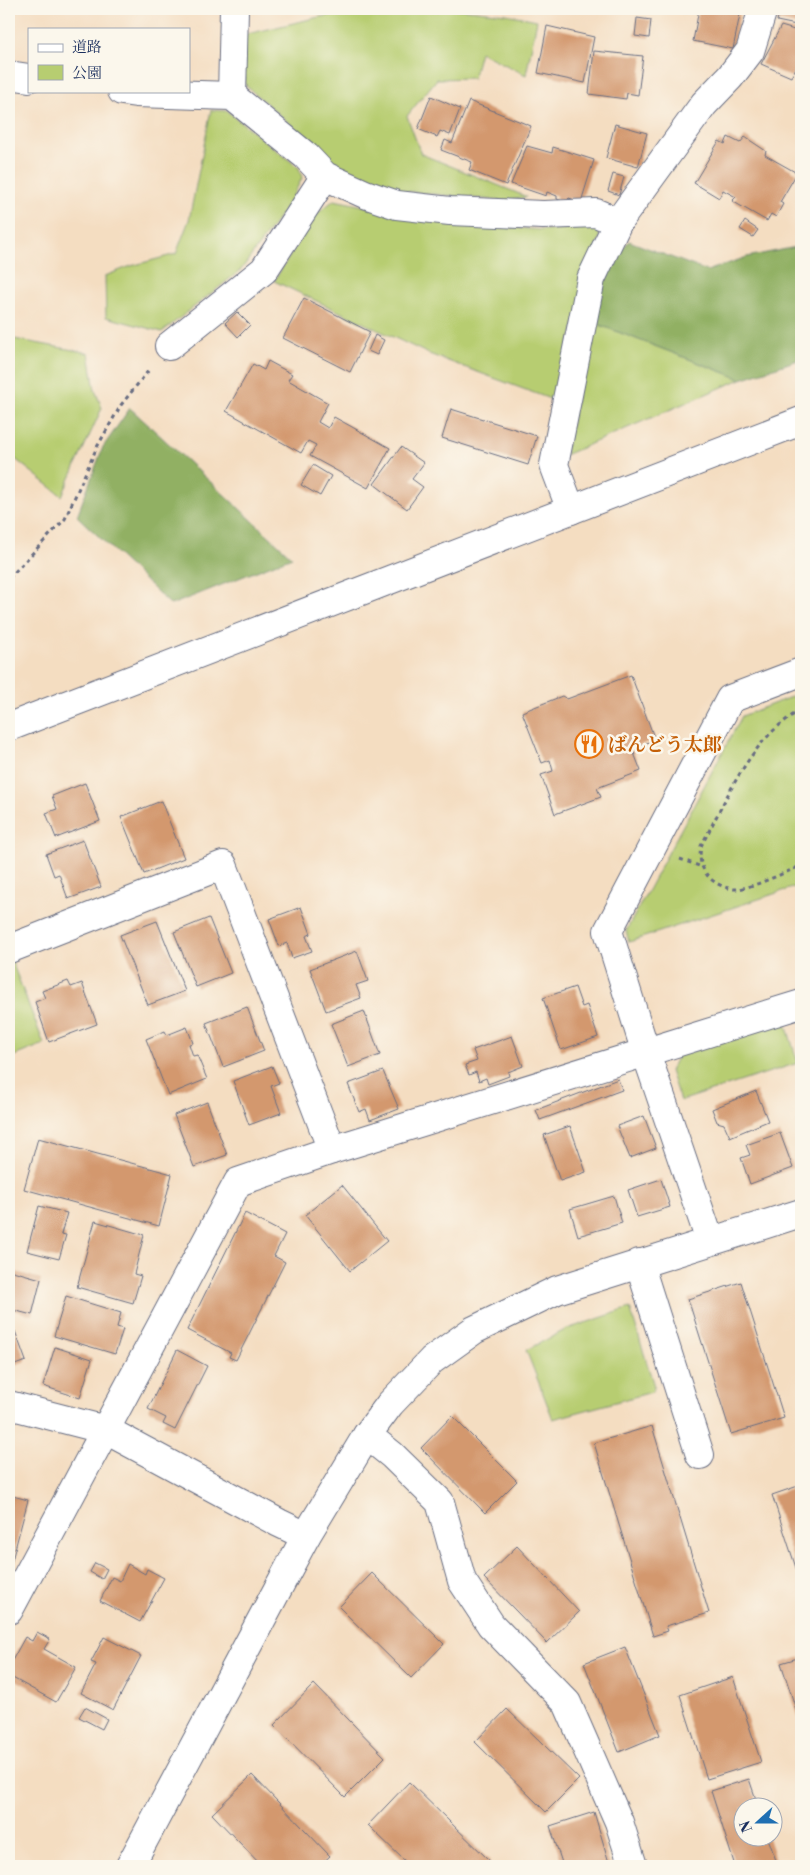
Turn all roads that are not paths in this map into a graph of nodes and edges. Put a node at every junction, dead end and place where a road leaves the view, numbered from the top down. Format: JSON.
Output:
{"nodes":[{"id":1,"x":234,"y":9,"type":"edge"},
{"id":2,"x":763,"y":9,"type":"edge"},
{"id":3,"x":9,"y":75,"type":"edge"},
{"id":4,"x":28,"y":78,"type":"edge"},
{"id":5,"x":129,"y":92,"type":"edge"},
{"id":6,"x":232,"y":96,"type":"junction"},
{"id":7,"x":325,"y":176,"type":"junction"},
{"id":8,"x":618,"y":222,"type":"junction"},
{"id":9,"x":169,"y":346,"type":"road end"},
{"id":10,"x":801,"y":421,"type":"edge"},
{"id":11,"x":571,"y":510,"type":"junction"},
{"id":12,"x":801,"y":672,"type":"edge"},
{"id":13,"x":9,"y":727,"type":"edge"},
{"id":14,"x":9,"y":948,"type":"edge"},
{"id":15,"x":801,"y":1004,"type":"edge"},
{"id":16,"x":646,"y":1053,"type":"junction"},
{"id":17,"x":332,"y":1150,"type":"junction"},
{"id":18,"x":801,"y":1213,"type":"edge"},
{"id":19,"x":710,"y":1241,"type":"junction"},
{"id":20,"x":639,"y":1263,"type":"junction"},
{"id":21,"x":9,"y":1405,"type":"edge"},
{"id":22,"x":106,"y":1430,"type":"junction"},
{"id":23,"x":367,"y":1435,"type":"junction"},
{"id":24,"x":700,"y":1455,"type":"dead end"},
{"id":25,"x":306,"y":1536,"type":"junction"},
{"id":26,"x":9,"y":1610,"type":"edge"},
{"id":27,"x":130,"y":1866,"type":"edge"},
{"id":28,"x":633,"y":1866,"type":"edge"}],
"edges":[{"from":1,"to":6,"type":"street"},
{"from":2,"to":8,"type":"street"},
{"from":3,"to":4,"type":"street"},
{"from":5,"to":6,"type":"street"},
{"from":6,"to":7,"type":"street"},
{"from":7,"to":8,"type":"street"},
{"from":7,"to":9,"type":"street"},
{"from":8,"to":11,"type":"street"},
{"from":10,"to":11,"type":"street"},
{"from":11,"to":13,"type":"street"},
{"from":12,"to":16,"type":"street"},
{"from":14,"to":17,"type":"street"},
{"from":15,"to":16,"type":"street"},
{"from":16,"to":17,"type":"street"},
{"from":16,"to":19,"type":"street"},
{"from":17,"to":22,"type":"street"},
{"from":18,"to":19,"type":"street"},
{"from":19,"to":20,"type":"street"},
{"from":20,"to":23,"type":"street"},
{"from":20,"to":24,"type":"street"},
{"from":21,"to":22,"type":"street"},
{"from":22,"to":25,"type":"street"},
{"from":22,"to":26,"type":"street"},
{"from":23,"to":25,"type":"street"},
{"from":23,"to":28,"type":"street"},
{"from":25,"to":27,"type":"street"}]}
